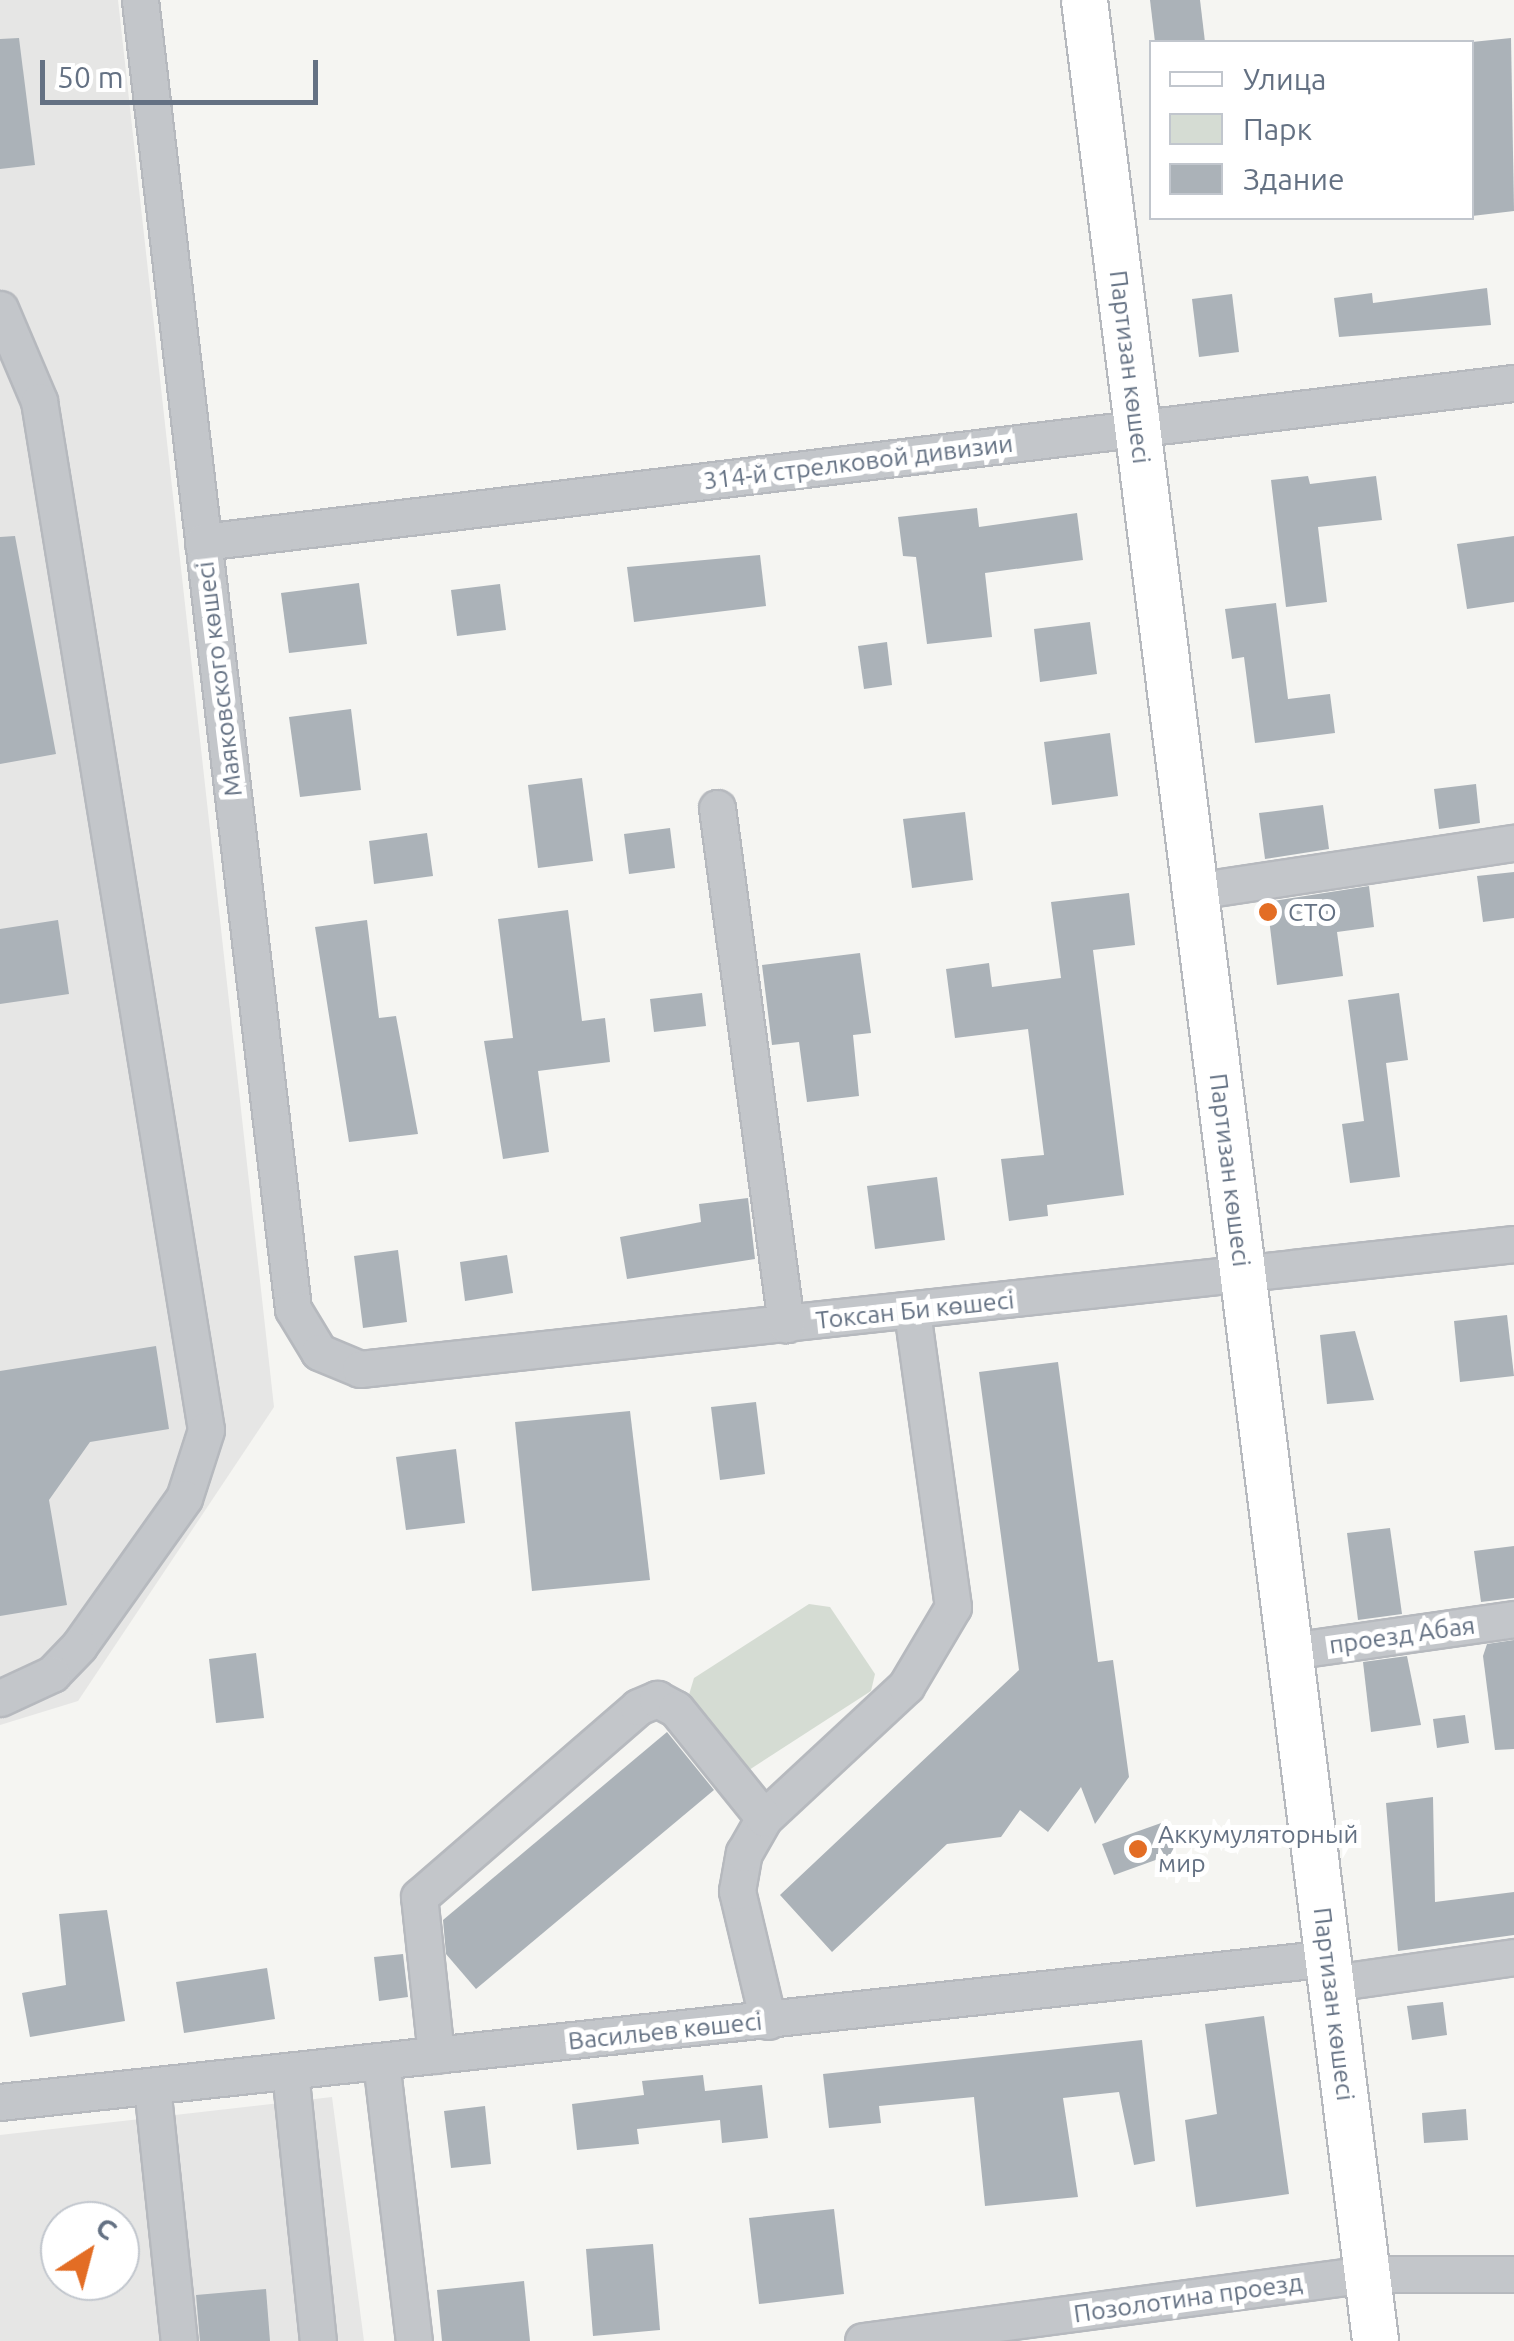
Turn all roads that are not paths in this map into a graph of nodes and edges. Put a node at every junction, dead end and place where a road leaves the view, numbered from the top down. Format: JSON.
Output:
{"nodes":[{"id":1,"x":140,"y":0,"type":"edge"},
{"id":2,"x":1084,"y":0,"type":"edge"},
{"id":3,"x":0,"y":309,"type":"edge"},
{"id":4,"x":1514,"y":383,"type":"edge"},
{"id":5,"x":1138,"y":429,"type":"junction"},
{"id":6,"x":202,"y":542,"type":"junction"},
{"id":7,"x":717,"y":808,"type":"dead end"},
{"id":8,"x":1514,"y":843,"type":"edge"},
{"id":9,"x":1195,"y":892,"type":"junction"},
{"id":10,"x":1514,"y":1244,"type":"edge"},
{"id":11,"x":1244,"y":1275,"type":"junction"},
{"id":12,"x":912,"y":1310,"type":"junction"},
{"id":13,"x":786,"y":1324,"type":"junction"},
{"id":14,"x":319,"y":1352,"type":"joint"},
{"id":15,"x":1514,"y":1619,"type":"edge"},
{"id":16,"x":1290,"y":1651,"type":"junction"},
{"id":17,"x":0,"y":1698,"type":"edge"},
{"id":18,"x":764,"y":1818,"type":"junction"},
{"id":19,"x":1514,"y":1957,"type":"edge"},
{"id":20,"x":1330,"y":1970,"type":"junction"},
{"id":21,"x":768,"y":2020,"type":"junction"},
{"id":22,"x":436,"y":2055,"type":"junction"},
{"id":23,"x":381,"y":2060,"type":"junction"},
{"id":24,"x":290,"y":2070,"type":"junction"},
{"id":25,"x":152,"y":2086,"type":"junction"},
{"id":26,"x":0,"y":2102,"type":"edge"},
{"id":27,"x":1368,"y":2274,"type":"junction"},
{"id":28,"x":1514,"y":2274,"type":"edge"},
{"id":29,"x":179,"y":2341,"type":"edge"},
{"id":30,"x":318,"y":2341,"type":"edge"},
{"id":31,"x":414,"y":2341,"type":"edge"},
{"id":32,"x":863,"y":2341,"type":"edge"},
{"id":33,"x":1376,"y":2341,"type":"edge"}],
"edges":[{"from":1,"to":6,"type":"street","name":"Маяковского көшесі"},
{"from":2,"to":5,"type":"main road","name":"Партизан көшесі"},
{"from":3,"to":17,"type":"street"},
{"from":4,"to":5,"type":"street","name":"314-й стрелковой дивизии"},
{"from":5,"to":6,"type":"street","name":"314-й стрелковой дивизии"},
{"from":5,"to":9,"type":"main road","name":"Партизан көшесі"},
{"from":6,"to":14,"type":"street","name":"Маяковского көшесі"},
{"from":7,"to":13,"type":"street"},
{"from":8,"to":9,"type":"street"},
{"from":9,"to":11,"type":"main road","name":"Партизан көшесі"},
{"from":10,"to":11,"type":"street","name":"Токсан Би көшесі"},
{"from":11,"to":12,"type":"street","name":"Токсан Би көшесі"},
{"from":11,"to":16,"type":"main road","name":"Партизан көшесі"},
{"from":12,"to":13,"type":"street","name":"Токсан Би көшесі"},
{"from":12,"to":18,"type":"street"},
{"from":13,"to":14,"type":"street","name":"Токсан Би көшесі"},
{"from":15,"to":16,"type":"street","name":"проезд Абая"},
{"from":16,"to":20,"type":"main road","name":"Партизан көшесі"},
{"from":18,"to":21,"type":"street"},
{"from":18,"to":22,"type":"street"},
{"from":19,"to":20,"type":"street","name":"Васильев көшесі"},
{"from":20,"to":21,"type":"street","name":"Васильев көшесі"},
{"from":20,"to":27,"type":"main road","name":"Партизан көшесі"},
{"from":21,"to":22,"type":"street","name":"Васильев көшесі"},
{"from":22,"to":23,"type":"street","name":"Васильев көшесі"},
{"from":23,"to":24,"type":"street","name":"Васильев көшесі"},
{"from":23,"to":31,"type":"street"},
{"from":24,"to":25,"type":"street","name":"Васильев көшесі"},
{"from":24,"to":30,"type":"street"},
{"from":25,"to":26,"type":"street","name":"Васильев көшесі"},
{"from":25,"to":29,"type":"street"},
{"from":27,"to":28,"type":"street","name":"Позолотина проезд"},
{"from":27,"to":32,"type":"street","name":"Позолотина проезд"},
{"from":27,"to":33,"type":"main road","name":"Партизан көшесі"}]}
